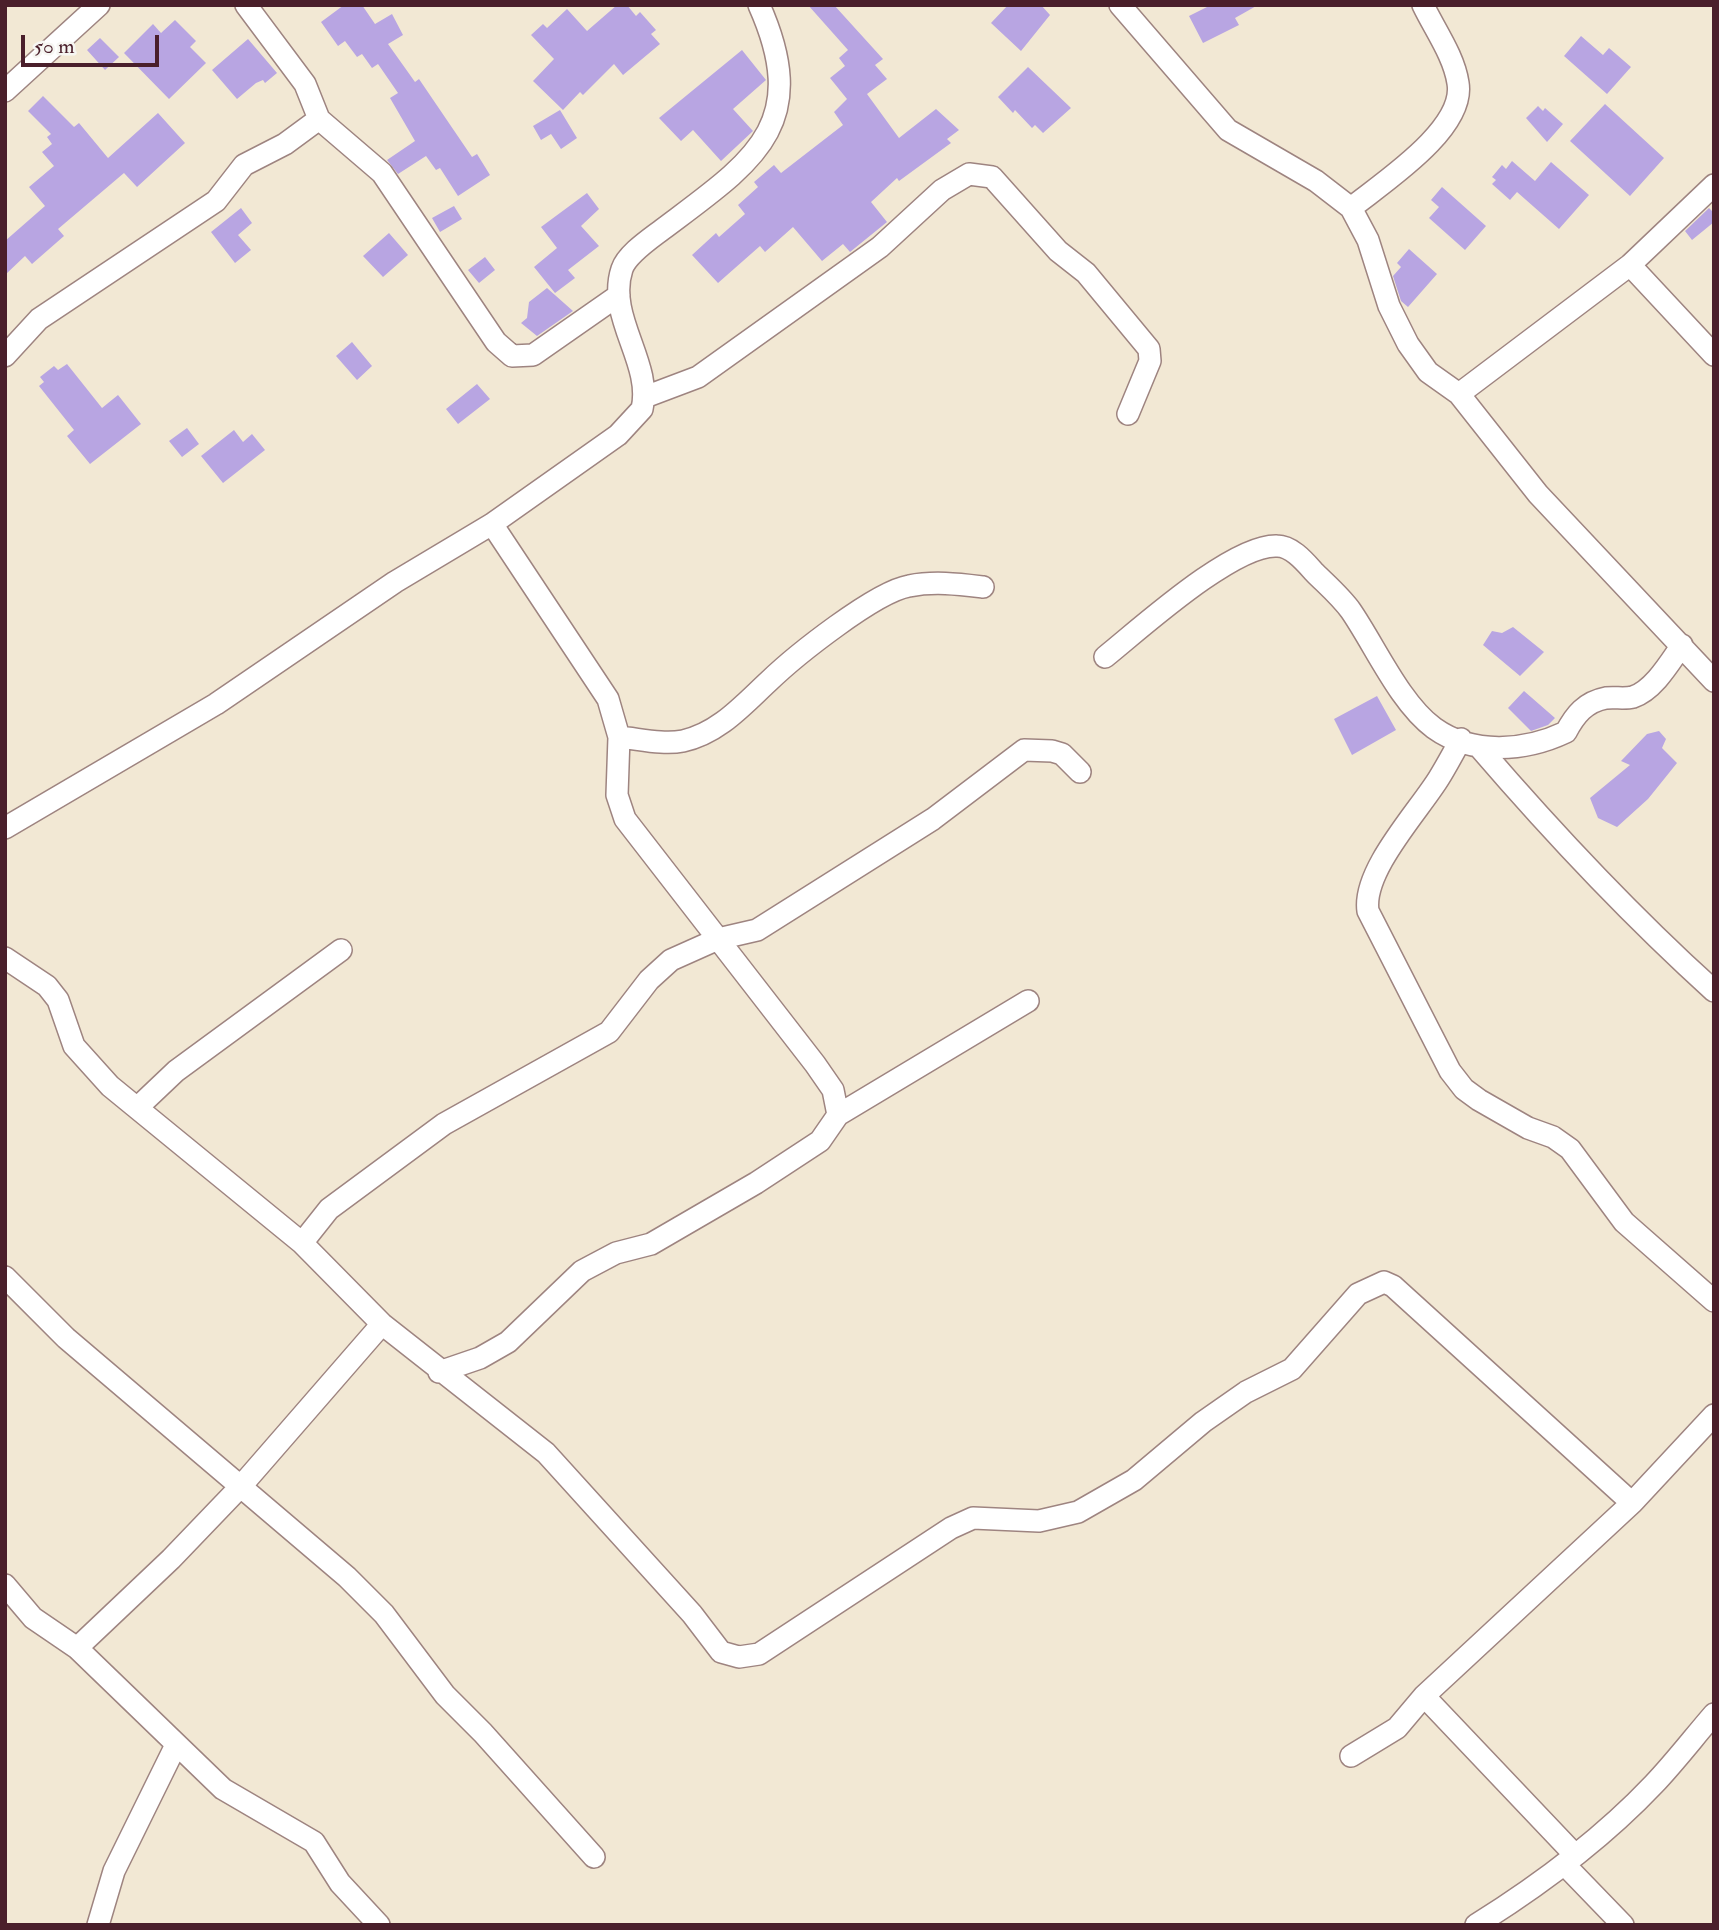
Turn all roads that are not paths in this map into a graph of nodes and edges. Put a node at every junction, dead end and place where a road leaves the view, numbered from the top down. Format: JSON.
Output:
{"nodes":[{"id":1,"x":99,"y":5,"type":"edge"},
{"id":2,"x":246,"y":5,"type":"edge"},
{"id":3,"x":760,"y":5,"type":"edge"},
{"id":4,"x":1119,"y":5,"type":"edge"},
{"id":5,"x":1423,"y":5,"type":"edge"},
{"id":6,"x":5,"y":91,"type":"edge"},
{"id":7,"x":319,"y":119,"type":"junction"},
{"id":8,"x":1714,"y":185,"type":"edge"},
{"id":9,"x":1351,"y":208,"type":"junction"},
{"id":10,"x":1629,"y":265,"type":"junction"},
{"id":11,"x":619,"y":295,"type":"junction"},
{"id":12,"x":1714,"y":355,"type":"edge"},
{"id":13,"x":5,"y":356,"type":"edge"},
{"id":14,"x":1459,"y":394,"type":"junction"},
{"id":15,"x":645,"y":397,"type":"junction"},
{"id":16,"x":1128,"y":414,"type":"dead end"},
{"id":17,"x":492,"y":524,"type":"junction"},
{"id":18,"x":983,"y":587,"type":"dead end"},
{"id":19,"x":1682,"y":645,"type":"junction"},
{"id":20,"x":1105,"y":657,"type":"dead end"},
{"id":21,"x":1714,"y":681,"type":"edge"},
{"id":22,"x":620,"y":737,"type":"junction"},
{"id":23,"x":1470,"y":743,"type":"junction"},
{"id":24,"x":1080,"y":772,"type":"dead end"},
{"id":25,"x":6,"y":826,"type":"edge"},
{"id":26,"x":718,"y":939,"type":"junction"},
{"id":27,"x":341,"y":950,"type":"dead end"},
{"id":28,"x":5,"y":958,"type":"edge"},
{"id":29,"x":1714,"y":991,"type":"edge"},
{"id":30,"x":1028,"y":1002,"type":"dead end"},
{"id":31,"x":137,"y":1108,"type":"junction"},
{"id":32,"x":838,"y":1115,"type":"junction"},
{"id":33,"x":302,"y":1243,"type":"junction"},
{"id":34,"x":5,"y":1277,"type":"edge"},
{"id":35,"x":1714,"y":1301,"type":"edge"},
{"id":36,"x":382,"y":1324,"type":"junction"},
{"id":37,"x":439,"y":1372,"type":"junction"},
{"id":38,"x":1714,"y":1415,"type":"edge"},
{"id":39,"x":242,"y":1485,"type":"junction"},
{"id":40,"x":1632,"y":1503,"type":"junction"},
{"id":41,"x":5,"y":1585,"type":"edge"},
{"id":42,"x":76,"y":1648,"type":"junction"},
{"id":43,"x":1424,"y":1696,"type":"junction"},
{"id":44,"x":1714,"y":1714,"type":"edge"},
{"id":45,"x":176,"y":1745,"type":"junction"},
{"id":46,"x":1351,"y":1756,"type":"dead end"},
{"id":47,"x":594,"y":1857,"type":"dead end"},
{"id":48,"x":1570,"y":1859,"type":"junction"},
{"id":49,"x":98,"y":1925,"type":"edge"},
{"id":50,"x":379,"y":1925,"type":"edge"},
{"id":51,"x":1476,"y":1925,"type":"edge"},
{"id":52,"x":1623,"y":1925,"type":"edge"}],
"edges":[{"from":1,"to":6,"type":"street"},
{"from":2,"to":7,"type":"street"},
{"from":3,"to":11,"type":"street"},
{"from":4,"to":9,"type":"street"},
{"from":5,"to":9,"type":"street"},
{"from":7,"to":11,"type":"street"},
{"from":7,"to":13,"type":"street"},
{"from":8,"to":10,"type":"street"},
{"from":9,"to":14,"type":"street"},
{"from":10,"to":12,"type":"street"},
{"from":10,"to":14,"type":"street"},
{"from":11,"to":15,"type":"street"},
{"from":14,"to":19,"type":"street"},
{"from":15,"to":16,"type":"street"},
{"from":15,"to":17,"type":"street"},
{"from":17,"to":22,"type":"street"},
{"from":17,"to":25,"type":"street"},
{"from":18,"to":22,"type":"street"},
{"from":19,"to":21,"type":"street"},
{"from":19,"to":23,"type":"street"},
{"from":20,"to":23,"type":"street"},
{"from":22,"to":26,"type":"street"},
{"from":23,"to":29,"type":"street"},
{"from":23,"to":35,"type":"street"},
{"from":24,"to":26,"type":"street"},
{"from":26,"to":32,"type":"street"},
{"from":26,"to":33,"type":"street"},
{"from":27,"to":31,"type":"street"},
{"from":28,"to":31,"type":"street"},
{"from":30,"to":32,"type":"street"},
{"from":31,"to":33,"type":"street"},
{"from":32,"to":37,"type":"street"},
{"from":33,"to":36,"type":"street"},
{"from":34,"to":39,"type":"street"},
{"from":36,"to":37,"type":"street"},
{"from":36,"to":39,"type":"street"},
{"from":37,"to":40,"type":"street"},
{"from":38,"to":40,"type":"street"},
{"from":39,"to":42,"type":"street"},
{"from":39,"to":47,"type":"street"},
{"from":40,"to":43,"type":"street"},
{"from":41,"to":42,"type":"street"},
{"from":42,"to":45,"type":"street"},
{"from":43,"to":46,"type":"street"},
{"from":43,"to":48,"type":"street"},
{"from":44,"to":48,"type":"street"},
{"from":45,"to":49,"type":"street"},
{"from":45,"to":50,"type":"street"},
{"from":48,"to":51,"type":"street"},
{"from":48,"to":52,"type":"street"}]}
